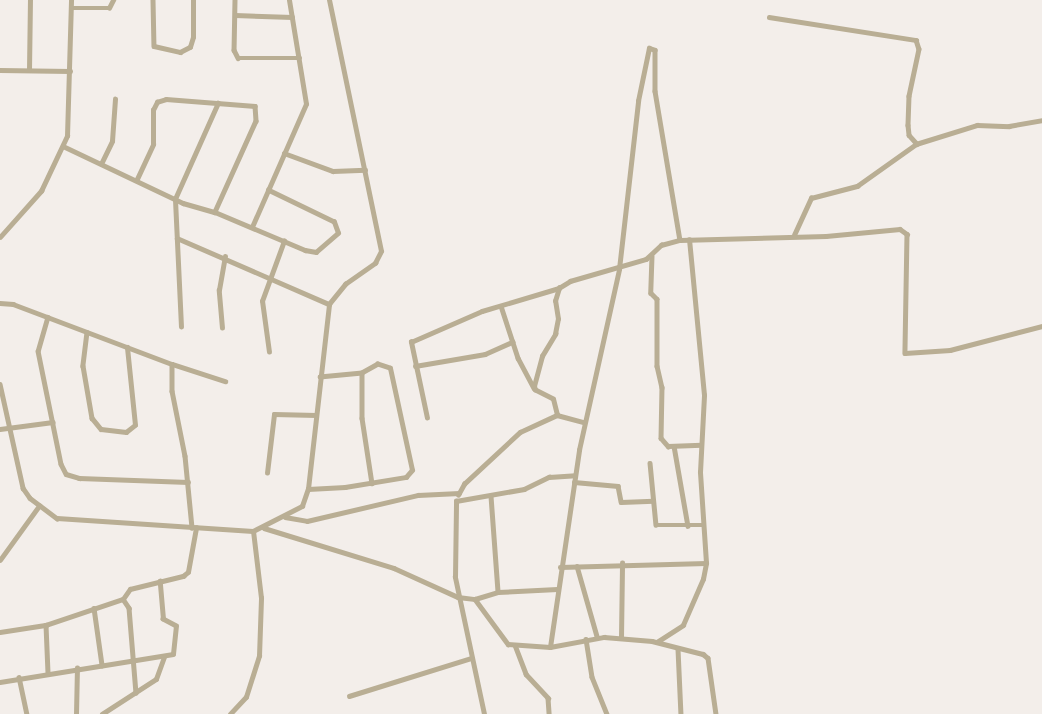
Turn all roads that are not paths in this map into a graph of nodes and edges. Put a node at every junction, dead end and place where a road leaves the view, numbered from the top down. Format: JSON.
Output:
{"nodes":[{"id":1,"x":30,"y":0,"type":"edge"},
{"id":2,"x":71,"y":0,"type":"edge"},
{"id":3,"x":113,"y":0,"type":"edge"},
{"id":4,"x":153,"y":0,"type":"edge"},
{"id":5,"x":193,"y":0,"type":"edge"},
{"id":6,"x":235,"y":0,"type":"edge"},
{"id":7,"x":289,"y":0,"type":"edge"},
{"id":8,"x":329,"y":0,"type":"edge"},
{"id":9,"x":71,"y":8,"type":"junction"},
{"id":10,"x":235,"y":15,"type":"junction"},
{"id":11,"x":292,"y":17,"type":"junction"},
{"id":12,"x":769,"y":17,"type":"dead end"},
{"id":13,"x":300,"y":58,"type":"junction"},
{"id":14,"x":0,"y":70,"type":"edge"},
{"id":15,"x":29,"y":70,"type":"junction"},
{"id":16,"x":70,"y":71,"type":"junction"},
{"id":17,"x":115,"y":99,"type":"dead end"},
{"id":18,"x":218,"y":103,"type":"junction"},
{"id":19,"x":1042,"y":120,"type":"edge"},
{"id":20,"x":917,"y":144,"type":"junction"},
{"id":21,"x":63,"y":146,"type":"junction"},
{"id":22,"x":284,"y":153,"type":"junction"},
{"id":23,"x":101,"y":164,"type":"junction"},
{"id":24,"x":365,"y":170,"type":"junction"},
{"id":25,"x":138,"y":179,"type":"junction"},
{"id":26,"x":268,"y":190,"type":"junction"},
{"id":27,"x":175,"y":199,"type":"junction"},
{"id":28,"x":216,"y":212,"type":"junction"},
{"id":29,"x":252,"y":227,"type":"junction"},
{"id":30,"x":794,"y":235,"type":"junction"},
{"id":31,"x":0,"y":237,"type":"edge"},
{"id":32,"x":178,"y":238,"type":"junction"},
{"id":33,"x":680,"y":240,"type":"junction"},
{"id":34,"x":689,"y":240,"type":"junction"},
{"id":35,"x":284,"y":241,"type":"junction"},
{"id":36,"x":652,"y":256,"type":"junction"},
{"id":37,"x":225,"y":257,"type":"junction"},
{"id":38,"x":619,"y":269,"type":"junction"},
{"id":39,"x":269,"y":277,"type":"junction"},
{"id":40,"x":559,"y":288,"type":"junction"},
{"id":41,"x":0,"y":303,"type":"edge"},
{"id":42,"x":329,"y":304,"type":"junction"},
{"id":43,"x":501,"y":306,"type":"junction"},
{"id":44,"x":48,"y":317,"type":"junction"},
{"id":45,"x":1042,"y":326,"type":"edge"},
{"id":46,"x":181,"y":327,"type":"dead end"},
{"id":47,"x":222,"y":328,"type":"dead end"},
{"id":48,"x":87,"y":332,"type":"junction"},
{"id":49,"x":512,"y":342,"type":"junction"},
{"id":50,"x":127,"y":348,"type":"junction"},
{"id":51,"x":269,"y":352,"type":"dead end"},
{"id":52,"x":172,"y":364,"type":"junction"},
{"id":53,"x":415,"y":366,"type":"junction"},
{"id":54,"x":362,"y":373,"type":"junction"},
{"id":55,"x":320,"y":377,"type":"junction"},
{"id":56,"x":225,"y":381,"type":"dead end"},
{"id":57,"x":0,"y":384,"type":"edge"},
{"id":58,"x":536,"y":390,"type":"junction"},
{"id":59,"x":316,"y":415,"type":"junction"},
{"id":60,"x":557,"y":415,"type":"junction"},
{"id":61,"x":427,"y":418,"type":"dead end"},
{"id":62,"x":52,"y":422,"type":"junction"},
{"id":63,"x":584,"y":422,"type":"junction"},
{"id":64,"x":10,"y":426,"type":"junction"},
{"id":65,"x":0,"y":429,"type":"edge"},
{"id":66,"x":701,"y":445,"type":"junction"},
{"id":67,"x":674,"y":446,"type":"junction"},
{"id":68,"x":650,"y":463,"type":"dead end"},
{"id":69,"x":267,"y":473,"type":"dead end"},
{"id":70,"x":575,"y":475,"type":"junction"},
{"id":71,"x":188,"y":482,"type":"junction"},
{"id":72,"x":574,"y":482,"type":"junction"},
{"id":73,"x":372,"y":483,"type":"junction"},
{"id":74,"x":308,"y":489,"type":"junction"},
{"id":75,"x":459,"y":493,"type":"junction"},
{"id":76,"x":490,"y":496,"type":"junction"},
{"id":77,"x":456,"y":501,"type":"junction"},
{"id":78,"x":653,"y":501,"type":"junction"},
{"id":79,"x":39,"y":506,"type":"junction"},
{"id":80,"x":285,"y":517,"type":"junction"},
{"id":81,"x":688,"y":526,"type":"junction"},
{"id":82,"x":704,"y":526,"type":"junction"},
{"id":83,"x":194,"y":528,"type":"junction"},
{"id":84,"x":264,"y":528,"type":"junction"},
{"id":85,"x":253,"y":531,"type":"junction"},
{"id":86,"x":1,"y":555,"type":"edge"},
{"id":87,"x":622,"y":563,"type":"junction"},
{"id":88,"x":706,"y":563,"type":"junction"},
{"id":89,"x":577,"y":566,"type":"junction"},
{"id":90,"x":560,"y":567,"type":"junction"},
{"id":91,"x":160,"y":581,"type":"junction"},
{"id":92,"x":557,"y":589,"type":"junction"},
{"id":93,"x":498,"y":592,"type":"junction"},
{"id":94,"x":458,"y":597,"type":"junction"},
{"id":95,"x":123,"y":599,"type":"junction"},
{"id":96,"x":475,"y":599,"type":"junction"},
{"id":97,"x":94,"y":608,"type":"junction"},
{"id":98,"x":46,"y":625,"type":"junction"},
{"id":99,"x":0,"y":632,"type":"edge"},
{"id":100,"x":597,"y":636,"type":"junction"},
{"id":101,"x":621,"y":638,"type":"junction"},
{"id":102,"x":586,"y":639,"type":"junction"},
{"id":103,"x":657,"y":642,"type":"junction"},
{"id":104,"x":515,"y":645,"type":"junction"},
{"id":105,"x":550,"y":646,"type":"junction"},
{"id":106,"x":678,"y":649,"type":"junction"},
{"id":107,"x":164,"y":657,"type":"junction"},
{"id":108,"x":471,"y":658,"type":"junction"},
{"id":109,"x":132,"y":660,"type":"junction"},
{"id":110,"x":102,"y":665,"type":"junction"},
{"id":111,"x":77,"y":668,"type":"junction"},
{"id":112,"x":48,"y":672,"type":"junction"},
{"id":113,"x":19,"y":677,"type":"junction"},
{"id":114,"x":0,"y":682,"type":"edge"},
{"id":115,"x":136,"y":693,"type":"junction"},
{"id":116,"x":349,"y":696,"type":"dead end"},
{"id":117,"x":27,"y":714,"type":"edge"},
{"id":118,"x":76,"y":714,"type":"edge"},
{"id":119,"x":102,"y":714,"type":"edge"},
{"id":120,"x":230,"y":714,"type":"edge"},
{"id":121,"x":484,"y":714,"type":"edge"},
{"id":122,"x":549,"y":714,"type":"edge"},
{"id":123,"x":607,"y":714,"type":"edge"},
{"id":124,"x":681,"y":714,"type":"edge"},
{"id":125,"x":716,"y":714,"type":"edge"}],
"edges":[{"from":1,"to":15,"type":"street"},
{"from":2,"to":9,"type":"street"},
{"from":3,"to":9,"type":"street"},
{"from":4,"to":5,"type":"street"},
{"from":6,"to":10,"type":"street"},
{"from":7,"to":11,"type":"street"},
{"from":8,"to":24,"type":"street"},
{"from":9,"to":16,"type":"street"},
{"from":10,"to":11,"type":"street"},
{"from":10,"to":13,"type":"street"},
{"from":11,"to":13,"type":"street"},
{"from":12,"to":20,"type":"street"},
{"from":13,"to":22,"type":"street"},
{"from":14,"to":15,"type":"street"},
{"from":15,"to":16,"type":"street"},
{"from":16,"to":21,"type":"street"},
{"from":17,"to":23,"type":"street"},
{"from":18,"to":25,"type":"street"},
{"from":18,"to":27,"type":"street"},
{"from":18,"to":28,"type":"street"},
{"from":19,"to":20,"type":"street"},
{"from":20,"to":30,"type":"street"},
{"from":21,"to":23,"type":"street"},
{"from":21,"to":31,"type":"street"},
{"from":22,"to":24,"type":"street"},
{"from":22,"to":26,"type":"street"},
{"from":23,"to":25,"type":"street"},
{"from":24,"to":42,"type":"street"},
{"from":25,"to":27,"type":"street"},
{"from":26,"to":29,"type":"street"},
{"from":26,"to":35,"type":"street"},
{"from":27,"to":28,"type":"street"},
{"from":27,"to":32,"type":"street"},
{"from":28,"to":29,"type":"street"},
{"from":29,"to":35,"type":"street"},
{"from":30,"to":34,"type":"street"},
{"from":30,"to":45,"type":"street"},
{"from":32,"to":37,"type":"street"},
{"from":32,"to":46,"type":"street"},
{"from":33,"to":34,"type":"street"},
{"from":33,"to":36,"type":"street"},
{"from":33,"to":38,"type":"street"},
{"from":34,"to":66,"type":"street"},
{"from":35,"to":39,"type":"street"},
{"from":36,"to":38,"type":"street"},
{"from":36,"to":67,"type":"street"},
{"from":37,"to":39,"type":"street"},
{"from":37,"to":47,"type":"street"},
{"from":38,"to":40,"type":"street"},
{"from":38,"to":63,"type":"street"},
{"from":39,"to":42,"type":"street"},
{"from":39,"to":51,"type":"street"},
{"from":40,"to":43,"type":"street"},
{"from":40,"to":58,"type":"street"},
{"from":41,"to":44,"type":"street"},
{"from":42,"to":55,"type":"street"},
{"from":43,"to":49,"type":"street"},
{"from":43,"to":53,"type":"street"},
{"from":44,"to":48,"type":"street"},
{"from":44,"to":62,"type":"street"},
{"from":48,"to":50,"type":"street"},
{"from":48,"to":50,"type":"street"},
{"from":49,"to":53,"type":"street"},
{"from":49,"to":58,"type":"street"},
{"from":50,"to":52,"type":"street"},
{"from":52,"to":56,"type":"street"},
{"from":52,"to":71,"type":"street"},
{"from":53,"to":61,"type":"street"},
{"from":54,"to":55,"type":"street"},
{"from":54,"to":73,"type":"street"},
{"from":54,"to":73,"type":"street"},
{"from":55,"to":59,"type":"street"},
{"from":57,"to":64,"type":"street"},
{"from":58,"to":60,"type":"street"},
{"from":59,"to":69,"type":"street"},
{"from":59,"to":74,"type":"street"},
{"from":60,"to":63,"type":"street"},
{"from":60,"to":75,"type":"street"},
{"from":62,"to":64,"type":"street"},
{"from":62,"to":71,"type":"street"},
{"from":63,"to":70,"type":"street"},
{"from":64,"to":65,"type":"street"},
{"from":64,"to":79,"type":"street"},
{"from":66,"to":67,"type":"street"},
{"from":66,"to":82,"type":"street"},
{"from":67,"to":81,"type":"street"},
{"from":68,"to":78,"type":"street"},
{"from":70,"to":72,"type":"street"},
{"from":70,"to":76,"type":"street"},
{"from":71,"to":83,"type":"street"},
{"from":72,"to":78,"type":"street"},
{"from":72,"to":90,"type":"street"},
{"from":73,"to":74,"type":"street"},
{"from":74,"to":80,"type":"street"},
{"from":75,"to":77,"type":"street"},
{"from":75,"to":80,"type":"street"},
{"from":76,"to":77,"type":"street"},
{"from":76,"to":93,"type":"street"},
{"from":77,"to":94,"type":"street"},
{"from":78,"to":81,"type":"street"},
{"from":79,"to":83,"type":"street"},
{"from":79,"to":86,"type":"street"},
{"from":80,"to":84,"type":"street"},
{"from":81,"to":82,"type":"street"},
{"from":82,"to":88,"type":"street"},
{"from":83,"to":85,"type":"street"},
{"from":83,"to":91,"type":"street"},
{"from":84,"to":85,"type":"street"},
{"from":84,"to":94,"type":"street"},
{"from":85,"to":120,"type":"street"},
{"from":87,"to":88,"type":"street"},
{"from":87,"to":89,"type":"street"},
{"from":87,"to":101,"type":"street"},
{"from":88,"to":103,"type":"street"},
{"from":89,"to":90,"type":"street"},
{"from":89,"to":100,"type":"street"},
{"from":90,"to":92,"type":"street"},
{"from":91,"to":95,"type":"street"},
{"from":91,"to":107,"type":"street"},
{"from":92,"to":93,"type":"street"},
{"from":92,"to":105,"type":"street"},
{"from":93,"to":96,"type":"street"},
{"from":94,"to":96,"type":"street"},
{"from":94,"to":108,"type":"street"},
{"from":95,"to":97,"type":"street"},
{"from":95,"to":109,"type":"street"},
{"from":96,"to":104,"type":"street"},
{"from":97,"to":98,"type":"street"},
{"from":97,"to":110,"type":"street"},
{"from":98,"to":99,"type":"street"},
{"from":98,"to":112,"type":"street"},
{"from":100,"to":101,"type":"street"},
{"from":100,"to":102,"type":"street"},
{"from":101,"to":103,"type":"street"},
{"from":102,"to":105,"type":"street"},
{"from":102,"to":123,"type":"street"},
{"from":103,"to":106,"type":"street"},
{"from":104,"to":105,"type":"street"},
{"from":104,"to":122,"type":"street"},
{"from":106,"to":124,"type":"street"},
{"from":106,"to":125,"type":"street"},
{"from":107,"to":109,"type":"street"},
{"from":107,"to":115,"type":"street"},
{"from":108,"to":116,"type":"street"},
{"from":108,"to":121,"type":"street"},
{"from":109,"to":110,"type":"street"},
{"from":109,"to":115,"type":"street"},
{"from":110,"to":111,"type":"street"},
{"from":111,"to":112,"type":"street"},
{"from":111,"to":118,"type":"street"},
{"from":112,"to":113,"type":"street"},
{"from":113,"to":114,"type":"street"},
{"from":113,"to":117,"type":"street"},
{"from":115,"to":119,"type":"street"}]}
